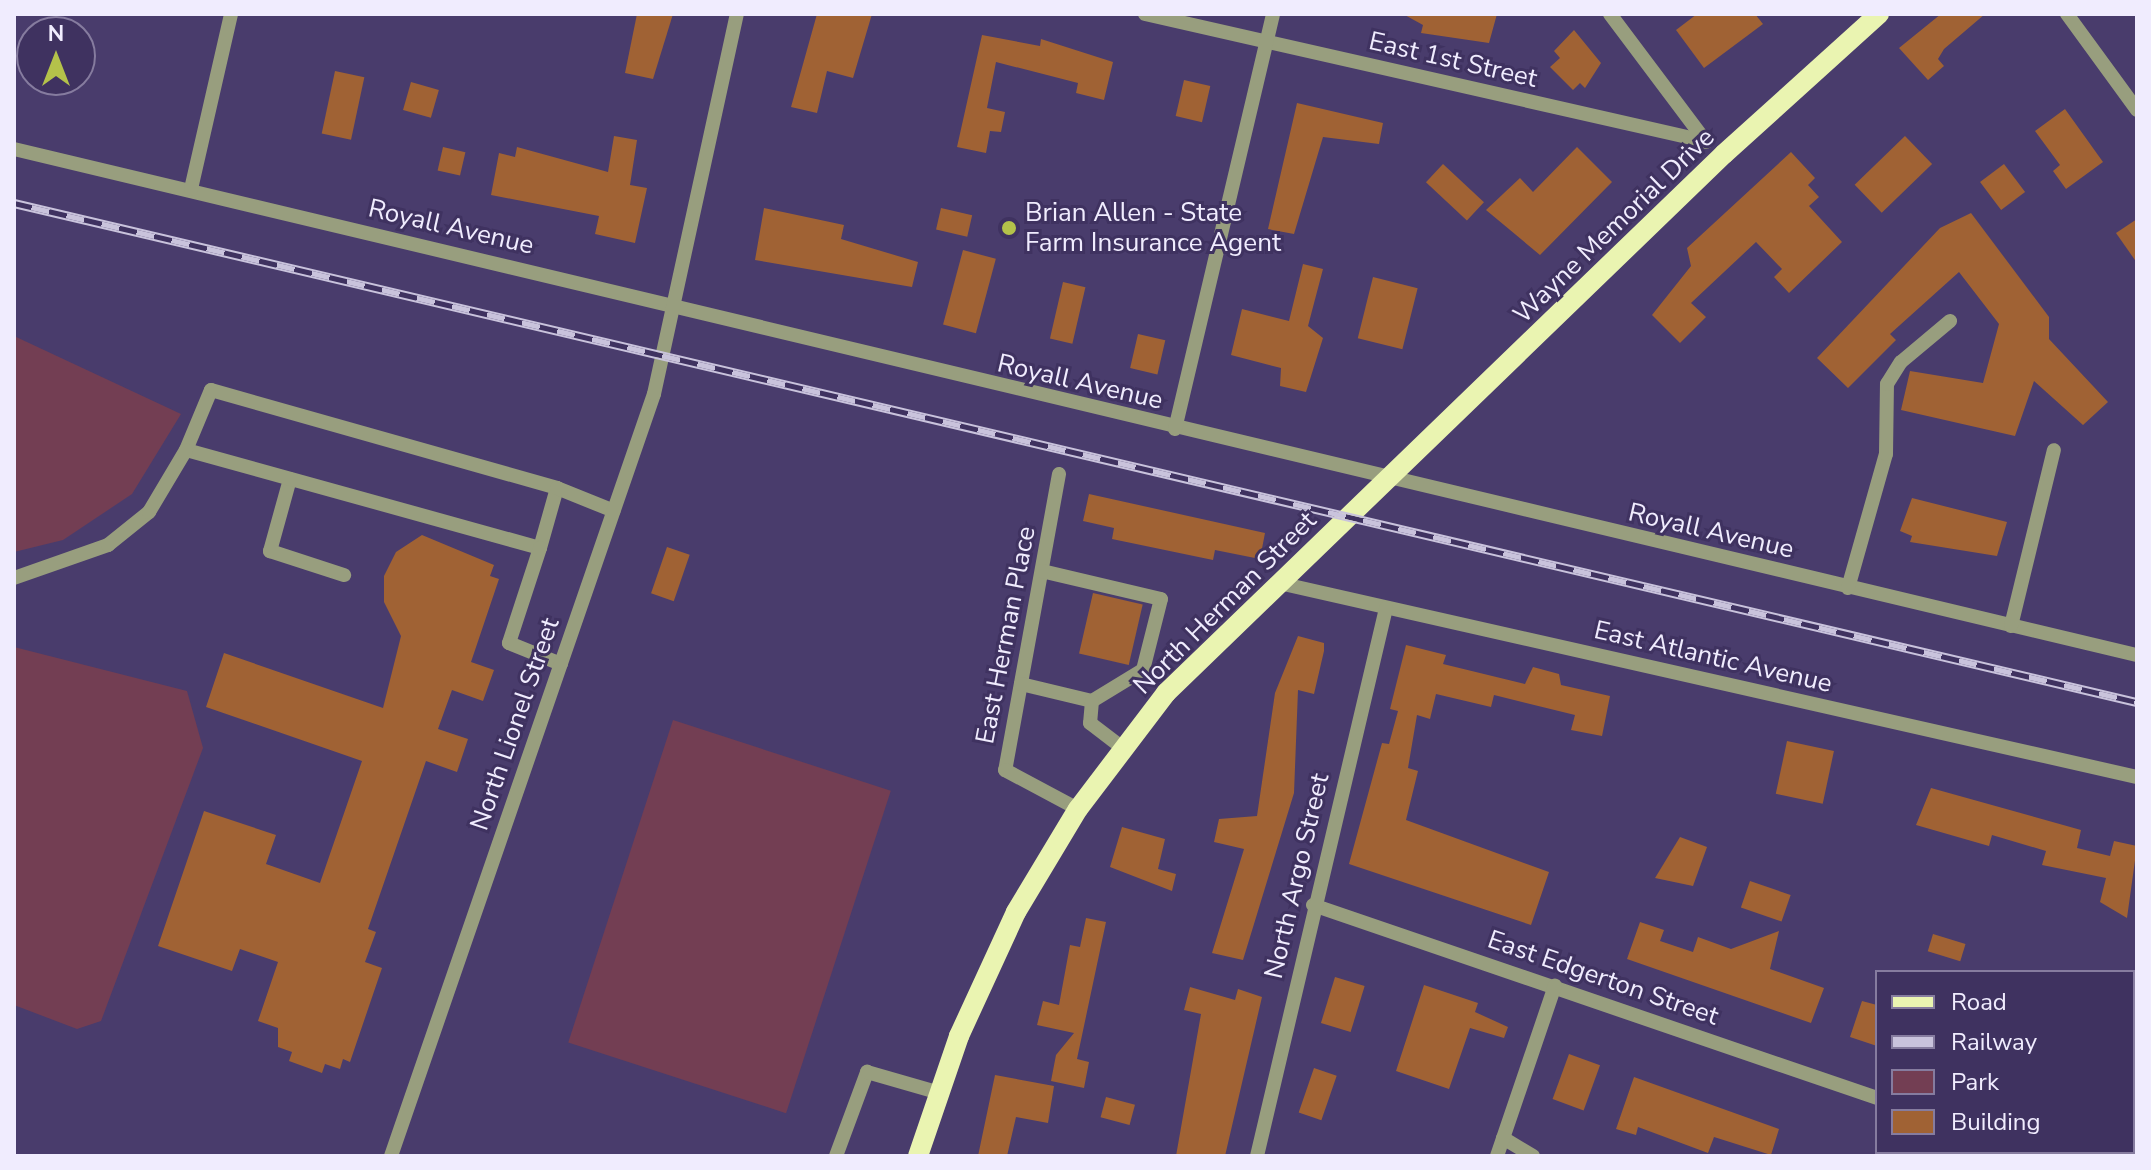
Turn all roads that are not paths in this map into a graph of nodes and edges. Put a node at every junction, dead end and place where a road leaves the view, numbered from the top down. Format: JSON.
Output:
{"nodes":[{"id":1,"x":231,"y":14,"type":"edge"},
{"id":2,"x":737,"y":14,"type":"edge"},
{"id":3,"x":1145,"y":14,"type":"edge"},
{"id":4,"x":1273,"y":14,"type":"edge"},
{"id":5,"x":1610,"y":14,"type":"edge"},
{"id":6,"x":1879,"y":14,"type":"edge"},
{"id":7,"x":2067,"y":14,"type":"edge"},
{"id":8,"x":1266,"y":41,"type":"junction"},
{"id":9,"x":2137,"y":110,"type":"edge"},
{"id":10,"x":1705,"y":141,"type":"junction"},
{"id":11,"x":14,"y":149,"type":"edge"},
{"id":12,"x":1724,"y":154,"type":"junction"},
{"id":13,"x":191,"y":189,"type":"junction"},
{"id":14,"x":674,"y":305,"type":"junction"},
{"id":15,"x":1950,"y":321,"type":"dead end"},
{"id":16,"x":1175,"y":429,"type":"junction"},
{"id":17,"x":186,"y":450,"type":"junction"},
{"id":18,"x":2054,"y":450,"type":"dead end"},
{"id":19,"x":1059,"y":474,"type":"dead end"},
{"id":20,"x":290,"y":479,"type":"junction"},
{"id":21,"x":1389,"y":480,"type":"junction"},
{"id":22,"x":557,"y":488,"type":"junction"},
{"id":23,"x":614,"y":511,"type":"junction"},
{"id":24,"x":540,"y":548,"type":"junction"},
{"id":25,"x":1042,"y":571,"type":"junction"},
{"id":26,"x":344,"y":575,"type":"dead end"},
{"id":27,"x":14,"y":578,"type":"edge"},
{"id":28,"x":1279,"y":583,"type":"junction"},
{"id":29,"x":1848,"y":588,"type":"junction"},
{"id":30,"x":1386,"y":608,"type":"junction"},
{"id":31,"x":2011,"y":626,"type":"junction"},
{"id":32,"x":2137,"y":655,"type":"edge"},
{"id":33,"x":561,"y":664,"type":"junction"},
{"id":34,"x":1021,"y":684,"type":"junction"},
{"id":35,"x":1092,"y":701,"type":"junction"},
{"id":36,"x":1124,"y":749,"type":"junction"},
{"id":37,"x":2137,"y":777,"type":"edge"},
{"id":38,"x":1078,"y":809,"type":"junction"},
{"id":39,"x":1313,"y":905,"type":"junction"},
{"id":40,"x":1555,"y":986,"type":"junction"},
{"id":41,"x":940,"y":1093,"type":"junction"},
{"id":42,"x":1875,"y":1097,"type":"edge"},
{"id":43,"x":1503,"y":1138,"type":"junction"},
{"id":44,"x":391,"y":1156,"type":"edge"},
{"id":45,"x":836,"y":1156,"type":"edge"},
{"id":46,"x":918,"y":1156,"type":"edge"},
{"id":47,"x":1257,"y":1156,"type":"edge"},
{"id":48,"x":1497,"y":1156,"type":"edge"},
{"id":49,"x":1533,"y":1156,"type":"edge"}],
"edges":[{"from":1,"to":13,"type":"street"},
{"from":2,"to":14,"type":"street","name":"North Lionel Street"},
{"from":3,"to":8,"type":"street","name":"East 1st Street"},
{"from":4,"to":8,"type":"street"},
{"from":5,"to":10,"type":"street"},
{"from":6,"to":12,"type":"main road","name":"Wayne Memorial Drive"},
{"from":7,"to":9,"type":"street"},
{"from":8,"to":10,"type":"street","name":"East 1st Street"},
{"from":8,"to":16,"type":"street"},
{"from":10,"to":12,"type":"street"},
{"from":11,"to":13,"type":"street","name":"Royall Avenue"},
{"from":12,"to":21,"type":"main road","name":"Wayne Memorial Drive"},
{"from":13,"to":14,"type":"street","name":"Royall Avenue"},
{"from":14,"to":16,"type":"street","name":"Royall Avenue"},
{"from":14,"to":23,"type":"street","name":"North Lionel Street"},
{"from":15,"to":29,"type":"street"},
{"from":16,"to":21,"type":"street","name":"Royall Avenue"},
{"from":17,"to":20,"type":"street"},
{"from":17,"to":22,"type":"street"},
{"from":17,"to":27,"type":"street"},
{"from":18,"to":31,"type":"street"},
{"from":19,"to":25,"type":"street","name":"East Herman Place"},
{"from":20,"to":24,"type":"street"},
{"from":20,"to":26,"type":"street"},
{"from":21,"to":28,"type":"main road","name":"North Herman Street"},
{"from":21,"to":29,"type":"street","name":"Royall Avenue"},
{"from":22,"to":23,"type":"street"},
{"from":22,"to":24,"type":"street"},
{"from":23,"to":33,"type":"street","name":"North Lionel Street"},
{"from":24,"to":33,"type":"street"},
{"from":25,"to":34,"type":"street","name":"East Herman Place"},
{"from":25,"to":35,"type":"street"},
{"from":28,"to":30,"type":"street","name":"East Atlantic Avenue"},
{"from":28,"to":36,"type":"main road","name":"North Herman Street"},
{"from":29,"to":31,"type":"street","name":"Royall Avenue"},
{"from":30,"to":37,"type":"street","name":"East Atlantic Avenue"},
{"from":30,"to":39,"type":"street","name":"North Argo Street"},
{"from":31,"to":32,"type":"street","name":"Royall Avenue"},
{"from":33,"to":44,"type":"street","name":"North Lionel Street"},
{"from":34,"to":35,"type":"street"},
{"from":34,"to":38,"type":"street","name":"East Herman Place"},
{"from":35,"to":36,"type":"street"},
{"from":36,"to":38,"type":"main road","name":"North Herman Street"},
{"from":38,"to":41,"type":"main road","name":"North Herman Street"},
{"from":39,"to":40,"type":"street","name":"East Edgerton Street"},
{"from":39,"to":47,"type":"street","name":"North Argo Street"},
{"from":40,"to":42,"type":"street","name":"East Edgerton Street"},
{"from":40,"to":43,"type":"street"},
{"from":41,"to":45,"type":"street"},
{"from":41,"to":46,"type":"main road","name":"North Herman Street"},
{"from":43,"to":48,"type":"street"},
{"from":43,"to":49,"type":"street"}]}
